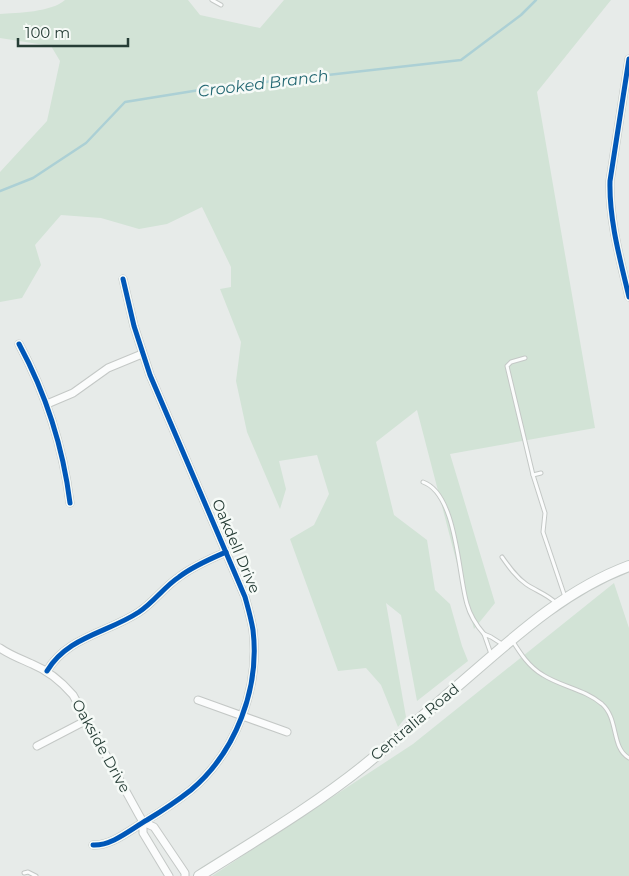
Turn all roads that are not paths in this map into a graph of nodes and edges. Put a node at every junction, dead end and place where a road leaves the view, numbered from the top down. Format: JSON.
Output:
{"nodes":[{"id":1,"x":212,"y":0,"type":"edge"},
{"id":2,"x":221,"y":5,"type":"dead end"},
{"id":3,"x":629,"y":59,"type":"edge"},
{"id":4,"x":123,"y":280,"type":"dead end"},
{"id":5,"x":629,"y":297,"type":"edge"},
{"id":6,"x":19,"y":344,"type":"dead end"},
{"id":7,"x":142,"y":354,"type":"junction"},
{"id":8,"x":525,"y":358,"type":"dead end"},
{"id":9,"x":46,"y":404,"type":"junction"},
{"id":10,"x":541,"y":472,"type":"dead end"},
{"id":11,"x":533,"y":475,"type":"junction"},
{"id":12,"x":423,"y":482,"type":"dead end"},
{"id":13,"x":70,"y":503,"type":"dead end"},
{"id":14,"x":226,"y":552,"type":"junction"},
{"id":15,"x":502,"y":556,"type":"dead end"},
{"id":16,"x":629,"y":566,"type":"edge"},
{"id":17,"x":561,"y":601,"type":"junction"},
{"id":18,"x":484,"y":634,"type":"junction"},
{"id":19,"x":508,"y":643,"type":"junction"},
{"id":20,"x":0,"y":648,"type":"edge"},
{"id":21,"x":492,"y":655,"type":"junction"},
{"id":22,"x":47,"y":671,"type":"junction"},
{"id":23,"x":198,"y":700,"type":"dead end"},
{"id":24,"x":242,"y":716,"type":"junction"},
{"id":25,"x":87,"y":720,"type":"junction"},
{"id":26,"x":287,"y":732,"type":"dead end"},
{"id":27,"x":37,"y":746,"type":"dead end"},
{"id":28,"x":629,"y":758,"type":"edge"},
{"id":29,"x":143,"y":822,"type":"junction"},
{"id":30,"x":93,"y":845,"type":"dead end"},
{"id":31,"x":24,"y":873,"type":"dead end"},
{"id":32,"x":36,"y":876,"type":"edge"},
{"id":33,"x":169,"y":876,"type":"edge"},
{"id":34,"x":185,"y":876,"type":"edge"},
{"id":35,"x":199,"y":876,"type":"edge"}],
"edges":[{"from":1,"to":2,"type":"lane"},
{"from":3,"to":5,"type":"street"},
{"from":4,"to":7,"type":"street","name":"Oakdell Drive"},
{"from":6,"to":9,"type":"street"},
{"from":7,"to":9,"type":"street"},
{"from":7,"to":14,"type":"street","name":"Oakdell Drive"},
{"from":8,"to":11,"type":"lane"},
{"from":9,"to":13,"type":"street"},
{"from":10,"to":11,"type":"lane"},
{"from":11,"to":17,"type":"lane"},
{"from":12,"to":18,"type":"lane"},
{"from":14,"to":22,"type":"street"},
{"from":14,"to":24,"type":"street","name":"Oakdell Drive"},
{"from":15,"to":17,"type":"lane"},
{"from":16,"to":17,"type":"main road","name":"Centralia Road"},
{"from":17,"to":19,"type":"main road","name":"Centralia Road"},
{"from":18,"to":19,"type":"lane"},
{"from":18,"to":21,"type":"lane"},
{"from":19,"to":21,"type":"main road","name":"Centralia Road"},
{"from":19,"to":28,"type":"lane"},
{"from":20,"to":22,"type":"street","name":"Oakside Drive"},
{"from":21,"to":35,"type":"main road","name":"Centralia Road"},
{"from":22,"to":25,"type":"street","name":"Oakside Drive"},
{"from":23,"to":24,"type":"street"},
{"from":24,"to":26,"type":"street"},
{"from":24,"to":29,"type":"street","name":"Oakdell Drive"},
{"from":25,"to":27,"type":"street"},
{"from":25,"to":29,"type":"street","name":"Oakside Drive"},
{"from":29,"to":30,"type":"street","name":"Oakdell Drive"},
{"from":29,"to":33,"type":"street","name":"Oakside Drive"},
{"from":29,"to":34,"type":"street","name":"Oakside Drive"},
{"from":31,"to":32,"type":"lane"}]}
